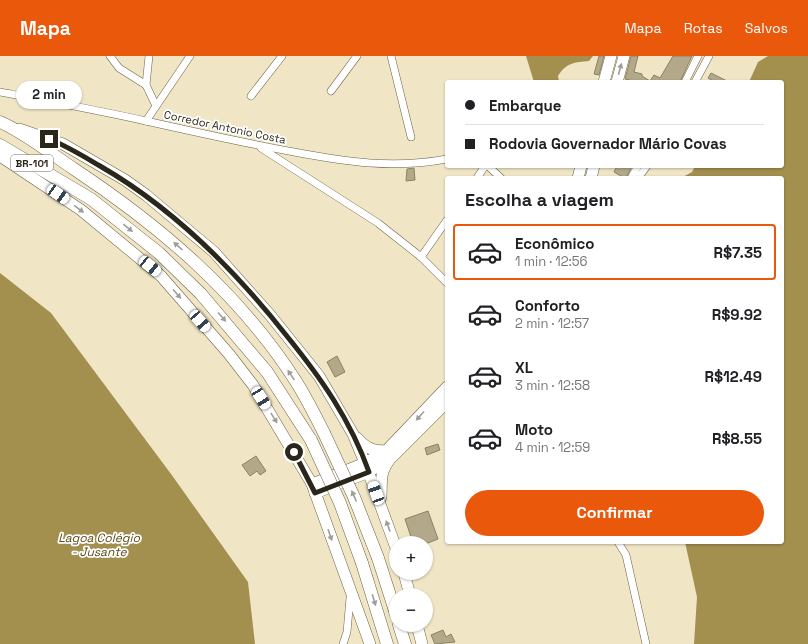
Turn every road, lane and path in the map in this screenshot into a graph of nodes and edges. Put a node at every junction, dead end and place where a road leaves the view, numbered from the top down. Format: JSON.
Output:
{"nodes":[{"id":1,"x":110,"y":56,"type":"edge"},
{"id":2,"x":149,"y":56,"type":"edge"},
{"id":3,"x":190,"y":56,"type":"edge"},
{"id":4,"x":282,"y":56,"type":"edge"},
{"id":5,"x":357,"y":56,"type":"edge"},
{"id":6,"x":391,"y":56,"type":"edge"},
{"id":7,"x":610,"y":56,"type":"edge"},
{"id":8,"x":624,"y":56,"type":"edge"},
{"id":9,"x":698,"y":56,"type":"edge"},
{"id":10,"x":709,"y":56,"type":"edge"},
{"id":11,"x":602,"y":80,"type":"edge"},
{"id":12,"x":617,"y":80,"type":"edge"},
{"id":13,"x":686,"y":80,"type":"edge"},
{"id":14,"x":696,"y":80,"type":"edge"},
{"id":15,"x":146,"y":85,"type":"junction"},
{"id":16,"x":331,"y":91,"type":"dead end"},
{"id":17,"x":0,"y":92,"type":"edge"},
{"id":18,"x":251,"y":96,"type":"dead end"},
{"id":19,"x":156,"y":106,"type":"junction"},
{"id":20,"x":146,"y":121,"type":"junction"},
{"id":21,"x":3,"y":123,"type":"edge"},
{"id":22,"x":411,"y":137,"type":"dead end"},
{"id":23,"x":0,"y":145,"type":"edge"},
{"id":24,"x":258,"y":146,"type":"junction"},
{"id":25,"x":0,"y":156,"type":"edge"},
{"id":26,"x":445,"y":159,"type":"edge"},
{"id":27,"x":485,"y":168,"type":"edge"},
{"id":28,"x":489,"y":168,"type":"edge"},
{"id":29,"x":479,"y":176,"type":"edge"},
{"id":30,"x":499,"y":176,"type":"edge"},
{"id":31,"x":445,"y":223,"type":"edge"},
{"id":32,"x":420,"y":257,"type":"junction"},
{"id":33,"x":445,"y":281,"type":"edge"},
{"id":34,"x":445,"y":389,"type":"edge"},
{"id":35,"x":445,"y":404,"type":"edge"},
{"id":36,"x":353,"y":434,"type":"junction"},
{"id":37,"x":389,"y":454,"type":"junction"},
{"id":38,"x":367,"y":467,"type":"junction"},
{"id":39,"x":314,"y":488,"type":"junction"},
{"id":40,"x":380,"y":504,"type":"junction"},
{"id":41,"x":392,"y":536,"type":"edge"},
{"id":42,"x":619,"y":544,"type":"edge"},
{"id":43,"x":625,"y":544,"type":"edge"},
{"id":44,"x":626,"y":555,"type":"junction"},
{"id":45,"x":347,"y":584,"type":"junction"},
{"id":46,"x":389,"y":592,"type":"edge"},
{"id":47,"x":401,"y":632,"type":"edge"},
{"id":48,"x":419,"y":632,"type":"edge"},
{"id":49,"x":343,"y":644,"type":"edge"},
{"id":50,"x":370,"y":644,"type":"edge"},
{"id":51,"x":388,"y":644,"type":"edge"},
{"id":52,"x":405,"y":644,"type":"edge"},
{"id":53,"x":422,"y":644,"type":"edge"},
{"id":54,"x":646,"y":644,"type":"edge"}],
"edges":[{"from":1,"to":15,"type":"street"},
{"from":2,"to":15,"type":"street"},
{"from":3,"to":19,"type":"street"},
{"from":4,"to":18,"type":"street"},
{"from":5,"to":16,"type":"street"},
{"from":6,"to":22,"type":"street"},
{"from":7,"to":11,"type":"main road"},
{"from":12,"to":8,"type":"main road","one_way":true},
{"from":9,"to":13,"type":"street"},
{"from":10,"to":14,"type":"street"},
{"from":15,"to":19,"type":"street"},
{"from":17,"to":20,"type":"street","name":"Corredor Antonio Costa"},
{"from":19,"to":20,"type":"street"},
{"from":20,"to":24,"type":"street","name":"Corredor Antonio Costa"},
{"from":21,"to":36,"type":"main road","number":"BR-101"},
{"from":46,"to":21,"type":"highway","number":"BR-101","one_way":true,"bridge":true},
{"from":23,"to":51,"type":"highway","number":"BR-101","one_way":true,"bridge":true},
{"from":24,"to":26,"type":"street","name":"Corredor Antonio Costa"},
{"from":24,"to":32,"type":"street"},
{"from":25,"to":39,"type":"main road","one_way":true},
{"from":27,"to":29,"type":"street"},
{"from":28,"to":30,"type":"street"},
{"from":31,"to":32,"type":"street"},
{"from":32,"to":33,"type":"street"},
{"from":34,"to":37,"type":"main road","one_way":true},
{"from":35,"to":37,"type":"main road"},
{"from":36,"to":37,"type":"main road"},
{"from":36,"to":38,"type":"main road","number":"BR-101"},
{"from":37,"to":38,"type":"main road"},
{"from":37,"to":40,"type":"main road"},
{"from":38,"to":39,"type":"main road"},
{"from":38,"to":40,"type":"main road","number":"BR-101"},
{"from":39,"to":45,"type":"main road","one_way":true},
{"from":41,"to":40,"type":"main road","number":"BR-101","one_way":true},
{"from":42,"to":44,"type":"street"},
{"from":43,"to":44,"type":"street"},
{"from":44,"to":54,"type":"street"},
{"from":45,"to":49,"type":"street"},
{"from":45,"to":50,"type":"main road"},
{"from":47,"to":52,"type":"highway"},
{"from":48,"to":53,"type":"main road"}]}
